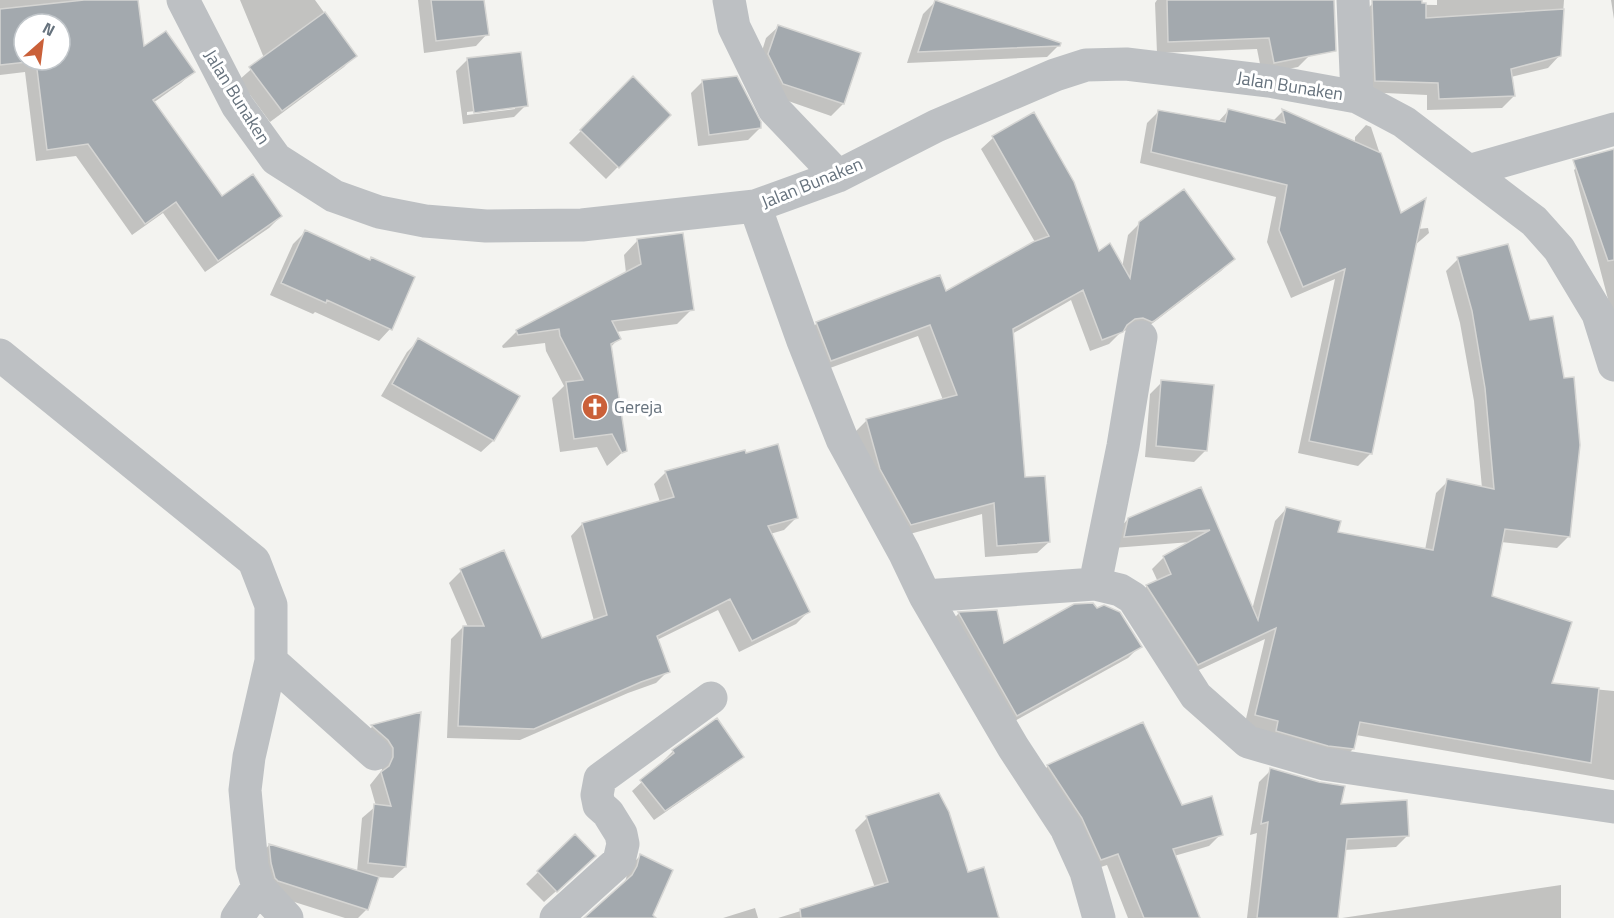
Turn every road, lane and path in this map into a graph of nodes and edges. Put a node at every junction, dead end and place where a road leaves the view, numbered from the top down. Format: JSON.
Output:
{"nodes":[{"id":1,"x":183,"y":0,"type":"edge"},
{"id":2,"x":729,"y":0,"type":"edge"},
{"id":3,"x":1353,"y":0,"type":"edge"},
{"id":4,"x":1357,"y":97,"type":"junction"},
{"id":5,"x":1614,"y":129,"type":"edge"},
{"id":6,"x":1468,"y":171,"type":"junction"},
{"id":7,"x":837,"y":176,"type":"junction"},
{"id":8,"x":755,"y":206,"type":"junction"},
{"id":9,"x":1141,"y":337,"type":"dead end"},
{"id":10,"x":0,"y":355,"type":"edge"},
{"id":11,"x":1614,"y":365,"type":"edge"},
{"id":12,"x":1095,"y":584,"type":"junction"},
{"id":13,"x":925,"y":596,"type":"junction"},
{"id":14,"x":271,"y":661,"type":"junction"},
{"id":15,"x":711,"y":698,"type":"dead end"},
{"id":16,"x":375,"y":754,"type":"dead end"},
{"id":17,"x":1614,"y":807,"type":"edge"},
{"id":18,"x":258,"y":887,"type":"junction"},
{"id":19,"x":237,"y":918,"type":"edge"},
{"id":20,"x":286,"y":918,"type":"edge"},
{"id":21,"x":556,"y":918,"type":"edge"},
{"id":22,"x":1100,"y":918,"type":"edge"}],
"edges":[{"from":1,"to":8,"type":"street","name":"Jalan Bunaken"},
{"from":2,"to":7,"type":"street"},
{"from":3,"to":4,"type":"street"},
{"from":4,"to":6,"type":"street","name":"Jalan Bunaken"},
{"from":4,"to":7,"type":"street","name":"Jalan Bunaken"},
{"from":5,"to":6,"type":"street"},
{"from":6,"to":11,"type":"street","name":"Jalan Bunaken"},
{"from":7,"to":8,"type":"street","name":"Jalan Bunaken"},
{"from":8,"to":13,"type":"street"},
{"from":9,"to":12,"type":"street"},
{"from":10,"to":14,"type":"street"},
{"from":12,"to":13,"type":"street"},
{"from":12,"to":17,"type":"street"},
{"from":13,"to":22,"type":"street"},
{"from":14,"to":16,"type":"street"},
{"from":14,"to":18,"type":"street"},
{"from":15,"to":21,"type":"street"},
{"from":18,"to":19,"type":"street"},
{"from":18,"to":20,"type":"street"}]}
